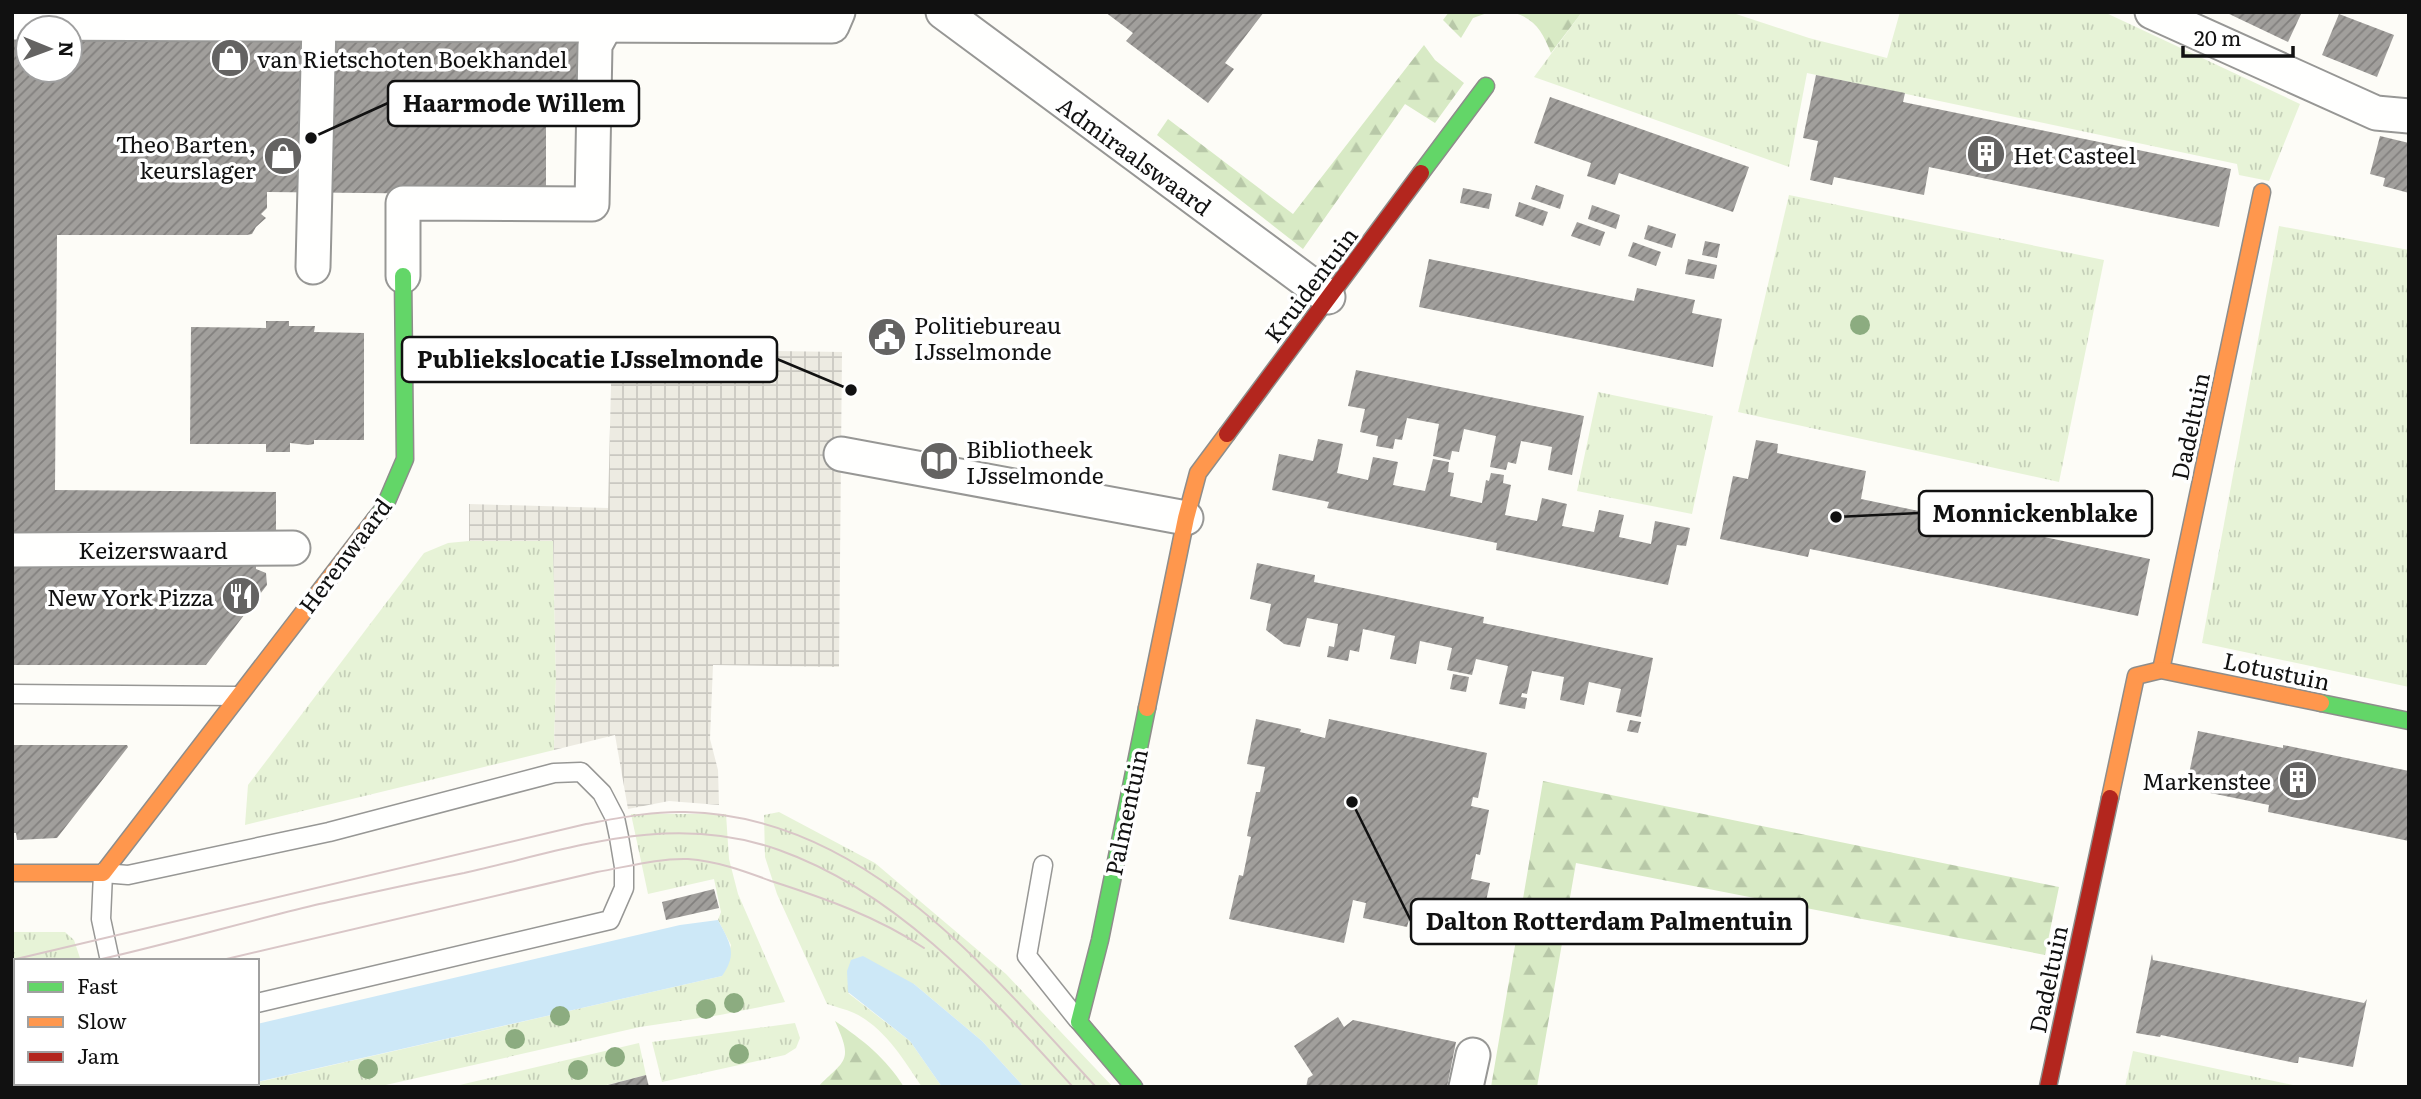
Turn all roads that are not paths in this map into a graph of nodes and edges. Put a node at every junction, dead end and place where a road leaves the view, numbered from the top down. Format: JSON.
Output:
{"nodes":[{"id":1,"x":838,"y":12,"type":"edge"},
{"id":2,"x":943,"y":12,"type":"edge"},
{"id":3,"x":2152,"y":12,"type":"edge"},
{"id":4,"x":435,"y":18,"type":"edge"},
{"id":5,"x":12,"y":23,"type":"edge"},
{"id":6,"x":319,"y":23,"type":"junction"},
{"id":7,"x":606,"y":25,"type":"junction"},
{"id":8,"x":1486,"y":86,"type":"dead end"},
{"id":9,"x":2409,"y":116,"type":"edge"},
{"id":10,"x":2262,"y":192,"type":"dead end"},
{"id":11,"x":313,"y":267,"type":"dead end"},
{"id":12,"x":403,"y":276,"type":"joint"},
{"id":13,"x":1328,"y":297,"type":"junction"},
{"id":14,"x":841,"y":454,"type":"dead end"},
{"id":15,"x":1186,"y":519,"type":"junction"},
{"id":16,"x":293,"y":548,"type":"dead end"},
{"id":17,"x":12,"y":550,"type":"edge"},
{"id":18,"x":2161,"y":670,"type":"junction"},
{"id":19,"x":2136,"y":676,"type":"joint"},
{"id":20,"x":12,"y":694,"type":"edge"},
{"id":21,"x":238,"y":696,"type":"junction"},
{"id":22,"x":2409,"y":721,"type":"edge"},
{"id":23,"x":1043,"y":864,"type":"dead end"},
{"id":24,"x":12,"y":873,"type":"edge"},
{"id":25,"x":103,"y":873,"type":"junction"},
{"id":26,"x":110,"y":959,"type":"edge"},
{"id":27,"x":259,"y":1003,"type":"edge"},
{"id":28,"x":1079,"y":1022,"type":"junction"},
{"id":29,"x":1134,"y":1087,"type":"edge"},
{"id":30,"x":2048,"y":1087,"type":"edge"}],
"edges":[{"from":1,"to":7,"type":"street"},
{"from":2,"to":13,"type":"street","name":"Admiraalswaard"},
{"from":3,"to":9,"type":"street"},
{"from":4,"to":6,"type":"street"},
{"from":4,"to":7,"type":"street"},
{"from":5,"to":6,"type":"street"},
{"from":6,"to":11,"type":"street"},
{"from":7,"to":12,"type":"street","name":"Herenwaard"},
{"from":8,"to":13,"type":"street","name":"Kruidentuin"},
{"from":10,"to":18,"type":"street","name":"Dadeltuin"},
{"from":12,"to":21,"type":"street","name":"Herenwaard"},
{"from":13,"to":15,"type":"street","name":"Kruidentuin"},
{"from":14,"to":15,"type":"street"},
{"from":15,"to":28,"type":"street","name":"Palmentuin"},
{"from":16,"to":17,"type":"street","name":"Keizerswaard"},
{"from":18,"to":19,"type":"street","name":"Lotustuin"},
{"from":18,"to":22,"type":"street","name":"Lotustuin"},
{"from":19,"to":30,"type":"street","name":"Dadeltuin"},
{"from":20,"to":21,"type":"lane"},
{"from":21,"to":25,"type":"street","name":"Herenwaard"},
{"from":23,"to":28,"type":"lane"},
{"from":24,"to":25,"type":"street"},
{"from":25,"to":26,"type":"lane"},
{"from":25,"to":27,"type":"lane"},
{"from":28,"to":29,"type":"street"}]}
